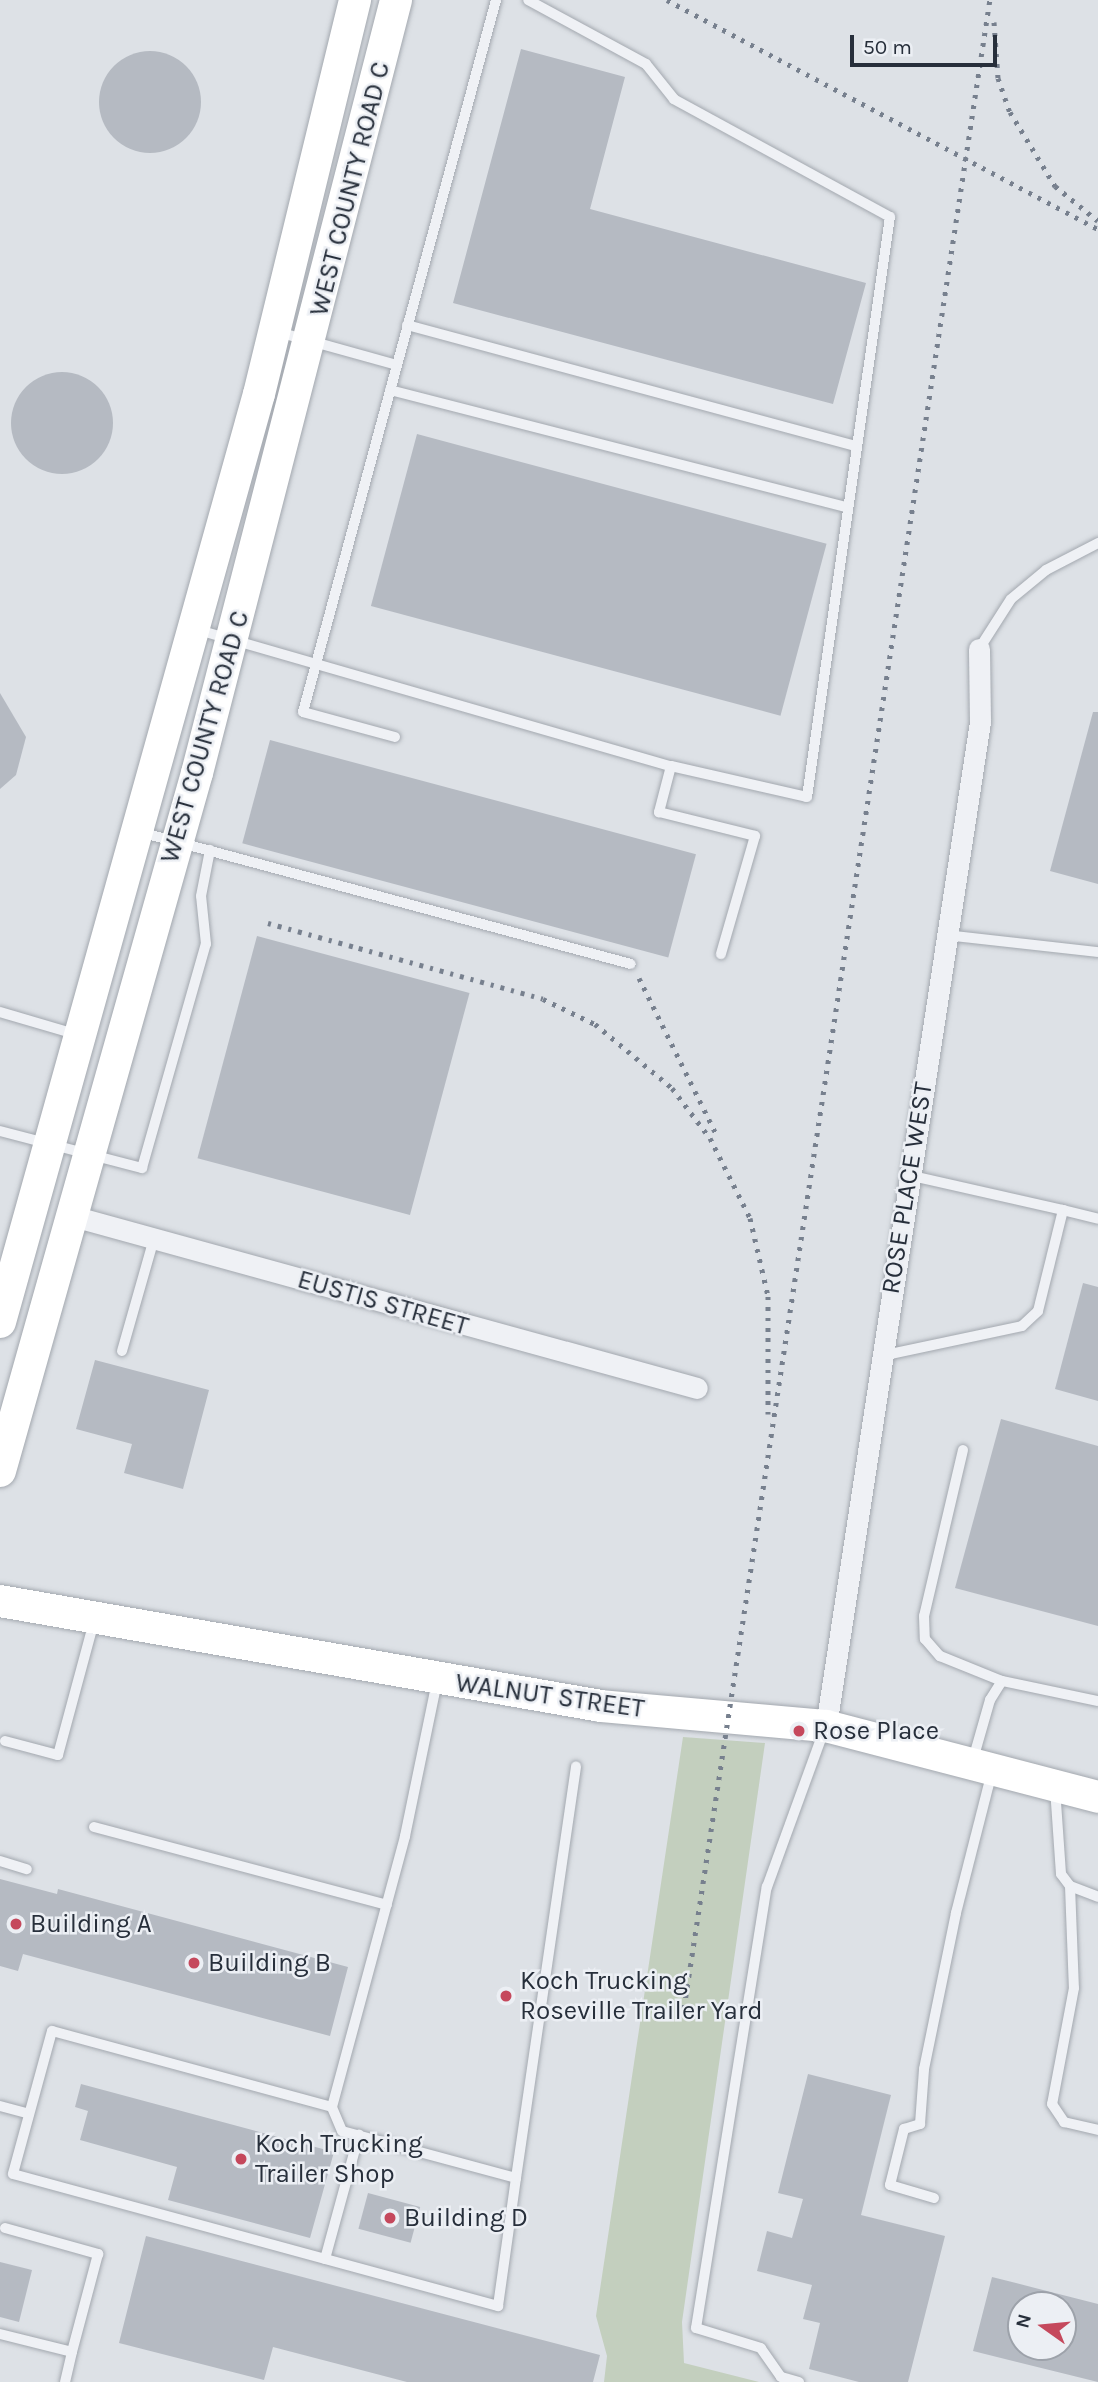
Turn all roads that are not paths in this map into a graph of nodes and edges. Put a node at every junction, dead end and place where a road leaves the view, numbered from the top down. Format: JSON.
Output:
{"nodes":[{"id":1,"x":355,"y":0,"type":"edge"},
{"id":2,"x":396,"y":0,"type":"edge"},
{"id":3,"x":496,"y":0,"type":"edge"},
{"id":4,"x":528,"y":0,"type":"edge"},
{"id":5,"x":407,"y":325,"type":"junction"},
{"id":6,"x":275,"y":332,"type":"junction"},
{"id":7,"x":312,"y":342,"type":"junction"},
{"id":8,"x":397,"y":365,"type":"junction"},
{"id":9,"x":390,"y":390,"type":"junction"},
{"id":10,"x":856,"y":446,"type":"junction"},
{"id":11,"x":848,"y":507,"type":"junction"},
{"id":12,"x":1098,"y":543,"type":"edge"},
{"id":13,"x":194,"y":629,"type":"junction"},
{"id":14,"x":232,"y":640,"type":"junction"},
{"id":15,"x":979,"y":649,"type":"joint"},
{"id":16,"x":315,"y":664,"type":"junction"},
{"id":17,"x":395,"y":737,"type":"dead end"},
{"id":18,"x":671,"y":766,"type":"junction"},
{"id":19,"x":138,"y":831,"type":"junction"},
{"id":20,"x":176,"y":842,"type":"junction"},
{"id":21,"x":210,"y":850,"type":"junction"},
{"id":22,"x":946,"y":936,"type":"junction"},
{"id":23,"x":1098,"y":952,"type":"edge"},
{"id":24,"x":721,"y":954,"type":"dead end"},
{"id":25,"x":631,"y":964,"type":"dead end"},
{"id":26,"x":0,"y":1012,"type":"edge"},
{"id":27,"x":80,"y":1035,"type":"junction"},
{"id":28,"x":0,"y":1131,"type":"edge"},
{"id":29,"x":49,"y":1145,"type":"junction"},
{"id":30,"x":87,"y":1152,"type":"junction"},
{"id":31,"x":908,"y":1175,"type":"junction"},
{"id":32,"x":1063,"y":1210,"type":"junction"},
{"id":33,"x":69,"y":1215,"type":"junction"},
{"id":34,"x":1098,"y":1219,"type":"edge"},
{"id":35,"x":154,"y":1239,"type":"junction"},
{"id":36,"x":0,"y":1322,"type":"edge"},
{"id":37,"x":122,"y":1351,"type":"dead end"},
{"id":38,"x":881,"y":1356,"type":"junction"},
{"id":39,"x":697,"y":1388,"type":"dead end"},
{"id":40,"x":963,"y":1450,"type":"dead end"},
{"id":41,"x":0,"y":1471,"type":"edge"},
{"id":42,"x":0,"y":1601,"type":"edge"},
{"id":43,"x":94,"y":1621,"type":"junction"},
{"id":44,"x":438,"y":1679,"type":"junction"},
{"id":45,"x":1002,"y":1681,"type":"junction"},
{"id":46,"x":1098,"y":1701,"type":"edge"},
{"id":47,"x":826,"y":1726,"type":"junction"},
{"id":48,"x":5,"y":1741,"type":"dead end"},
{"id":49,"x":576,"y":1766,"type":"dead end"},
{"id":50,"x":982,"y":1767,"type":"junction"},
{"id":51,"x":1055,"y":1786,"type":"junction"},
{"id":52,"x":1098,"y":1797,"type":"edge"},
{"id":53,"x":94,"y":1828,"type":"dead end"},
{"id":54,"x":0,"y":1861,"type":"edge"},
{"id":55,"x":27,"y":1868,"type":"dead end"},
{"id":56,"x":1070,"y":1886,"type":"junction"},
{"id":57,"x":1098,"y":1897,"type":"edge"},
{"id":58,"x":387,"y":1905,"type":"junction"},
{"id":59,"x":0,"y":2106,"type":"edge"},
{"id":60,"x":332,"y":2107,"type":"junction"},
{"id":61,"x":29,"y":2114,"type":"junction"},
{"id":62,"x":1098,"y":2130,"type":"edge"},
{"id":63,"x":359,"y":2135,"type":"junction"},
{"id":64,"x":516,"y":2178,"type":"junction"},
{"id":65,"x":934,"y":2198,"type":"dead end"},
{"id":66,"x":5,"y":2228,"type":"dead end"},
{"id":67,"x":326,"y":2259,"type":"junction"},
{"id":68,"x":0,"y":2334,"type":"edge"},
{"id":69,"x":72,"y":2352,"type":"junction"},
{"id":70,"x":65,"y":2382,"type":"edge"},
{"id":71,"x":799,"y":2382,"type":"edge"}],
"edges":[{"from":1,"to":6,"type":"main road","name":"WEST COUNTY ROAD C"},
{"from":2,"to":7,"type":"main road","name":"WEST COUNTY ROAD C"},
{"from":3,"to":5,"type":"lane"},
{"from":4,"to":10,"type":"lane"},
{"from":5,"to":8,"type":"lane"},
{"from":5,"to":10,"type":"lane"},
{"from":6,"to":7,"type":"lane"},
{"from":6,"to":13,"type":"main road","name":"WEST COUNTY ROAD C"},
{"from":7,"to":8,"type":"lane"},
{"from":7,"to":14,"type":"main road","name":"WEST COUNTY ROAD C"},
{"from":8,"to":9,"type":"lane"},
{"from":9,"to":11,"type":"lane"},
{"from":9,"to":16,"type":"lane"},
{"from":10,"to":11,"type":"lane"},
{"from":11,"to":18,"type":"lane"},
{"from":12,"to":15,"type":"lane"},
{"from":13,"to":14,"type":"lane"},
{"from":13,"to":19,"type":"main road","name":"WEST COUNTY ROAD C"},
{"from":14,"to":16,"type":"lane"},
{"from":14,"to":20,"type":"main road","name":"WEST COUNTY ROAD C"},
{"from":15,"to":22,"type":"street","name":"ROSE PLACE WEST"},
{"from":16,"to":17,"type":"lane"},
{"from":16,"to":18,"type":"lane"},
{"from":18,"to":24,"type":"lane"},
{"from":19,"to":20,"type":"lane"},
{"from":19,"to":27,"type":"main road","name":"WEST COUNTY ROAD C"},
{"from":20,"to":21,"type":"lane"},
{"from":20,"to":30,"type":"main road","name":"WEST COUNTY ROAD C"},
{"from":21,"to":25,"type":"lane"},
{"from":21,"to":30,"type":"lane"},
{"from":22,"to":23,"type":"lane"},
{"from":22,"to":31,"type":"street","name":"ROSE PLACE WEST"},
{"from":26,"to":27,"type":"lane"},
{"from":27,"to":29,"type":"main road","name":"WEST COUNTY ROAD C"},
{"from":28,"to":29,"type":"lane"},
{"from":29,"to":30,"type":"lane"},
{"from":29,"to":36,"type":"main road","name":"WEST COUNTY ROAD C"},
{"from":30,"to":33,"type":"main road","name":"WEST COUNTY ROAD C"},
{"from":31,"to":32,"type":"lane"},
{"from":31,"to":38,"type":"street","name":"ROSE PLACE WEST"},
{"from":32,"to":34,"type":"lane"},
{"from":32,"to":38,"type":"lane"},
{"from":33,"to":35,"type":"street","name":"EUSTIS STREET"},
{"from":33,"to":41,"type":"main road","name":"WEST COUNTY ROAD C"},
{"from":35,"to":37,"type":"lane"},
{"from":35,"to":39,"type":"street","name":"EUSTIS STREET"},
{"from":38,"to":47,"type":"street","name":"ROSE PLACE WEST"},
{"from":40,"to":45,"type":"lane"},
{"from":42,"to":43,"type":"main road","name":"WALNUT STREET"},
{"from":43,"to":44,"type":"main road","name":"WALNUT STREET"},
{"from":43,"to":48,"type":"lane"},
{"from":44,"to":47,"type":"main road","name":"WALNUT STREET"},
{"from":44,"to":58,"type":"lane"},
{"from":45,"to":46,"type":"lane"},
{"from":45,"to":50,"type":"lane"},
{"from":47,"to":50,"type":"main road","name":"WALNUT STREET"},
{"from":47,"to":71,"type":"lane"},
{"from":49,"to":64,"type":"lane"},
{"from":50,"to":51,"type":"main road","name":"WALNUT STREET"},
{"from":50,"to":65,"type":"lane"},
{"from":51,"to":52,"type":"main road","name":"WALNUT STREET"},
{"from":51,"to":56,"type":"lane"},
{"from":53,"to":58,"type":"lane"},
{"from":54,"to":55,"type":"lane"},
{"from":56,"to":57,"type":"lane"},
{"from":56,"to":62,"type":"lane"},
{"from":58,"to":60,"type":"lane"},
{"from":59,"to":61,"type":"lane"},
{"from":60,"to":61,"type":"lane"},
{"from":60,"to":63,"type":"lane"},
{"from":61,"to":67,"type":"lane"},
{"from":63,"to":64,"type":"lane"},
{"from":63,"to":67,"type":"lane"},
{"from":64,"to":67,"type":"lane"},
{"from":66,"to":69,"type":"lane"},
{"from":68,"to":69,"type":"lane"},
{"from":69,"to":70,"type":"lane"}]}
